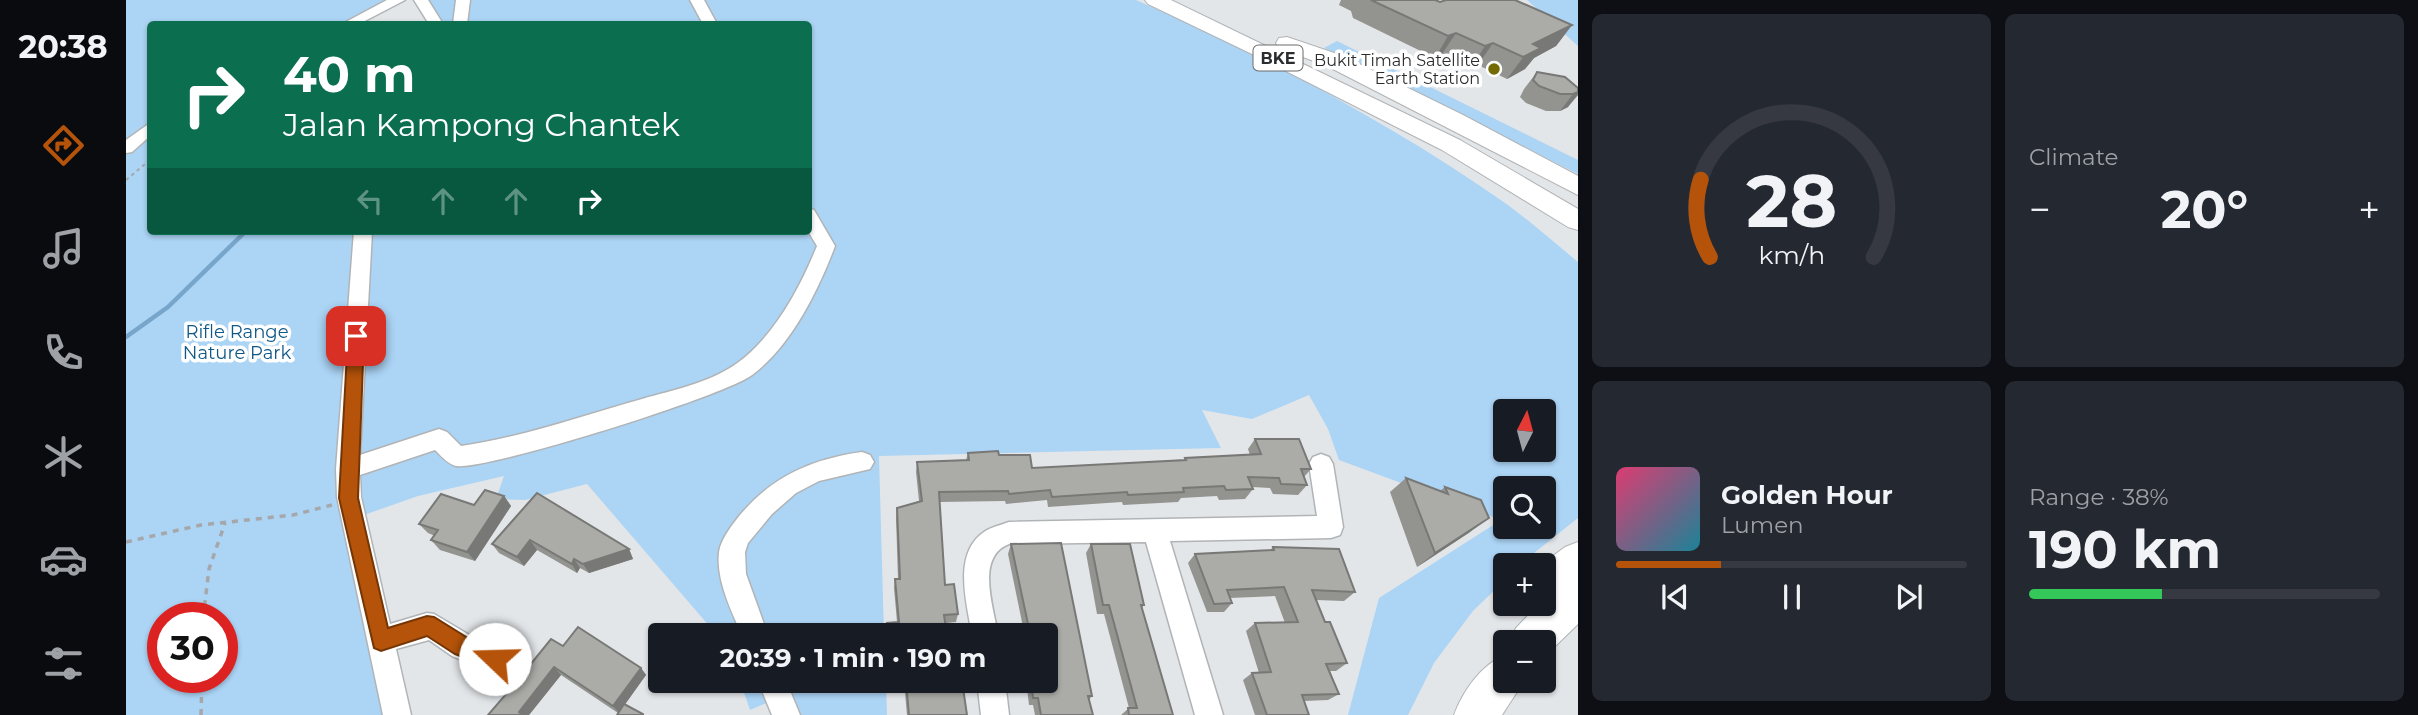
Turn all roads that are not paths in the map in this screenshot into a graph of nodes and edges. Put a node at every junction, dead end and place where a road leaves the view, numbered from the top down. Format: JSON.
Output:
{"nodes":[{"id":1,"x":398,"y":0,"type":"edge"},
{"id":2,"x":421,"y":0,"type":"edge"},
{"id":3,"x":463,"y":0,"type":"edge"},
{"id":4,"x":697,"y":0,"type":"edge"},
{"id":5,"x":1155,"y":0,"type":"edge"},
{"id":6,"x":1197,"y":0,"type":"edge"},
{"id":7,"x":355,"y":21,"type":"edge"},
{"id":8,"x":434,"y":21,"type":"edge"},
{"id":9,"x":460,"y":21,"type":"edge"},
{"id":10,"x":708,"y":21,"type":"edge"},
{"id":11,"x":1287,"y":43,"type":"junction"},
{"id":12,"x":1400,"y":120,"type":"junction"},
{"id":13,"x":147,"y":130,"type":"edge"},
{"id":14,"x":126,"y":148,"type":"edge"},
{"id":15,"x":1578,"y":187,"type":"edge"},
{"id":16,"x":1578,"y":204,"type":"edge"},
{"id":17,"x":812,"y":221,"type":"edge"},
{"id":18,"x":1578,"y":221,"type":"edge"},
{"id":19,"x":363,"y":235,"type":"edge"},
{"id":20,"x":1578,"y":243,"type":"edge"},
{"id":21,"x":862,"y":462,"type":"dead end"},
{"id":22,"x":1321,"y":464,"type":"dead end"},
{"id":23,"x":348,"y":469,"type":"junction"},
{"id":24,"x":1155,"y":531,"type":"junction"},
{"id":25,"x":1578,"y":560,"type":"edge"},
{"id":26,"x":1556,"y":577,"type":"edge"},
{"id":27,"x":1578,"y":597,"type":"edge"},
{"id":28,"x":750,"y":623,"type":"edge"},
{"id":29,"x":984,"y":623,"type":"edge"},
{"id":30,"x":1543,"y":630,"type":"edge"},
{"id":31,"x":381,"y":641,"type":"junction"},
{"id":32,"x":513,"y":667,"type":"dead end"},
{"id":33,"x":1493,"y":692,"type":"edge"},
{"id":34,"x":777,"y":693,"type":"edge"},
{"id":35,"x":992,"y":693,"type":"edge"},
{"id":36,"x":397,"y":715,"type":"edge"},
{"id":37,"x":786,"y":715,"type":"edge"},
{"id":38,"x":995,"y":715,"type":"edge"},
{"id":39,"x":1209,"y":715,"type":"edge"},
{"id":40,"x":1475,"y":715,"type":"edge"}],
"edges":[{"from":1,"to":7,"type":"street"},
{"from":2,"to":8,"type":"street"},
{"from":3,"to":9,"type":"street"},
{"from":4,"to":10,"type":"street"},
{"from":5,"to":12,"type":"highway","number":"BKE"},
{"from":6,"to":11,"type":"highway","number":"BKE"},
{"from":11,"to":15,"type":"highway"},
{"from":11,"to":16,"type":"highway","number":"BKE"},
{"from":12,"to":18,"type":"highway"},
{"from":12,"to":20,"type":"highway"},
{"from":13,"to":14,"type":"street"},
{"from":17,"to":23,"type":"street"},
{"from":19,"to":23,"type":"street"},
{"from":21,"to":28,"type":"street"},
{"from":22,"to":24,"type":"street"},
{"from":23,"to":31,"type":"street"},
{"from":24,"to":29,"type":"street"},
{"from":24,"to":39,"type":"street"},
{"from":25,"to":26,"type":"highway"},
{"from":27,"to":30,"type":"highway"},
{"from":31,"to":32,"type":"street"},
{"from":31,"to":36,"type":"street"},
{"from":33,"to":40,"type":"highway"},
{"from":34,"to":37,"type":"street"},
{"from":35,"to":38,"type":"street"}]}
